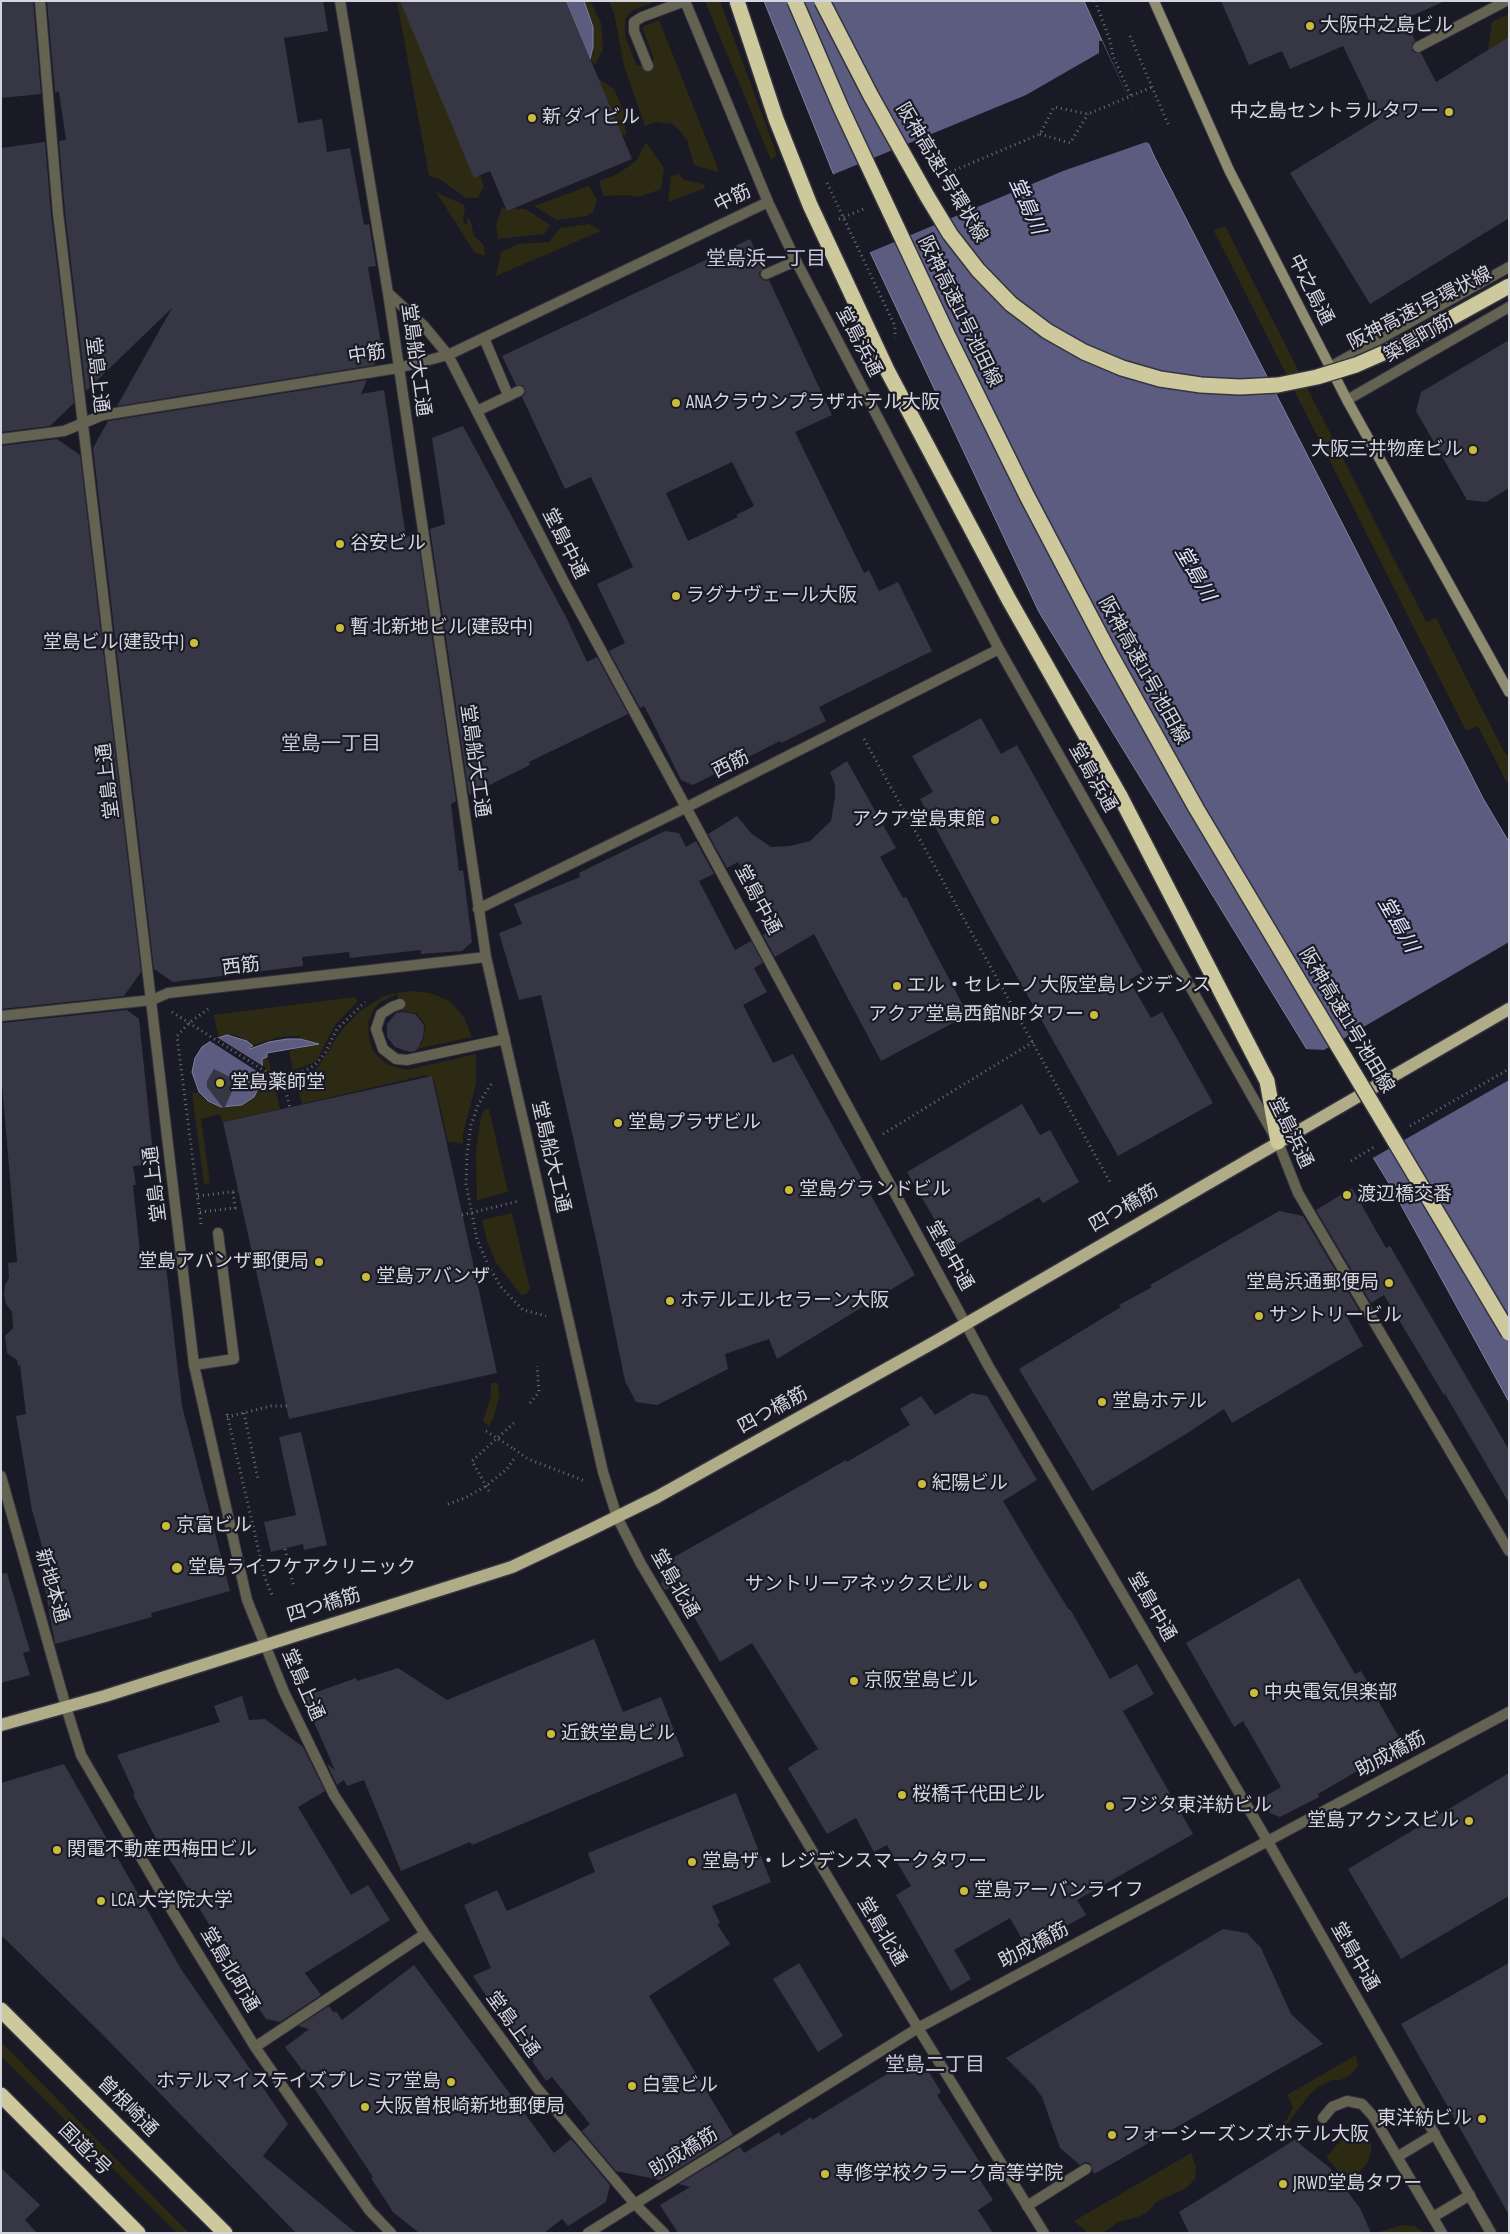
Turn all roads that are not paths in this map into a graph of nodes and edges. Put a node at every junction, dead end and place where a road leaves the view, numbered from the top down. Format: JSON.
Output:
{"nodes":[{"id":1,"x":40,"y":1,"type":"edge"},
{"id":2,"x":340,"y":1,"type":"edge"},
{"id":3,"x":685,"y":1,"type":"edge"},
{"id":4,"x":737,"y":1,"type":"edge"},
{"id":5,"x":795,"y":1,"type":"edge"},
{"id":6,"x":822,"y":1,"type":"edge"},
{"id":7,"x":1154,"y":1,"type":"edge"},
{"id":8,"x":1506,"y":1,"type":"edge"},
{"id":9,"x":1418,"y":47,"type":"dead end"},
{"id":10,"x":648,"y":66,"type":"dead end"},
{"id":11,"x":768,"y":202,"type":"junction"},
{"id":12,"x":796,"y":261,"type":"junction"},
{"id":13,"x":1509,"y":267,"type":"edge"},
{"id":14,"x":766,"y":274,"type":"dead end"},
{"id":15,"x":1509,"y":286,"type":"edge"},
{"id":16,"x":388,"y":293,"type":"junction"},
{"id":17,"x":1509,"y":307,"type":"edge"},
{"id":18,"x":484,"y":338,"type":"junction"},
{"id":19,"x":448,"y":355,"type":"junction"},
{"id":20,"x":1330,"y":367,"type":"junction"},
{"id":21,"x":398,"y":368,"type":"junction"},
{"id":22,"x":519,"y":391,"type":"dead end"},
{"id":23,"x":508,"y":395,"type":"junction"},
{"id":24,"x":1348,"y":400,"type":"junction"},
{"id":25,"x":477,"y":412,"type":"junction"},
{"id":26,"x":84,"y":422,"type":"junction"},
{"id":27,"x":1,"y":439,"type":"edge"},
{"id":28,"x":999,"y":649,"type":"junction"},
{"id":29,"x":1509,"y":692,"type":"edge"},
{"id":30,"x":687,"y":807,"type":"junction"},
{"id":31,"x":478,"y":909,"type":"junction"},
{"id":32,"x":486,"y":957,"type":"junction"},
{"id":33,"x":152,"y":1000,"type":"junction"},
{"id":34,"x":400,"y":1004,"type":"dead end"},
{"id":35,"x":1509,"y":1009,"type":"edge"},
{"id":36,"x":1,"y":1016,"type":"edge"},
{"id":37,"x":504,"y":1039,"type":"junction"},
{"id":38,"x":1278,"y":1142,"type":"junction"},
{"id":39,"x":218,"y":1233,"type":"dead end"},
{"id":40,"x":966,"y":1324,"type":"junction"},
{"id":41,"x":1509,"y":1333,"type":"edge"},
{"id":42,"x":194,"y":1364,"type":"junction"},
{"id":43,"x":1,"y":1476,"type":"edge"},
{"id":44,"x":618,"y":1517,"type":"junction"},
{"id":45,"x":1509,"y":1551,"type":"edge"},
{"id":46,"x":265,"y":1644,"type":"junction"},
{"id":47,"x":66,"y":1707,"type":"junction"},
{"id":48,"x":1509,"y":1712,"type":"edge"},
{"id":49,"x":1,"y":1725,"type":"edge"},
{"id":50,"x":1268,"y":1840,"type":"junction"},
{"id":51,"x":425,"y":1934,"type":"junction"},
{"id":52,"x":1,"y":2010,"type":"edge"},
{"id":53,"x":918,"y":2028,"type":"junction"},
{"id":54,"x":255,"y":2047,"type":"junction"},
{"id":55,"x":1,"y":2095,"type":"edge"},
{"id":56,"x":1323,"y":2118,"type":"dead end"},
{"id":57,"x":1435,"y":2134,"type":"junction"},
{"id":58,"x":1397,"y":2157,"type":"junction"},
{"id":59,"x":1086,"y":2169,"type":"dead end"},
{"id":60,"x":1470,"y":2195,"type":"junction"},
{"id":61,"x":635,"y":2204,"type":"junction"},
{"id":62,"x":1027,"y":2206,"type":"junction"},
{"id":63,"x":1433,"y":2217,"type":"junction"},
{"id":64,"x":138,"y":2233,"type":"edge"},
{"id":65,"x":225,"y":2233,"type":"edge"},
{"id":66,"x":391,"y":2233,"type":"edge"},
{"id":67,"x":588,"y":2233,"type":"edge"},
{"id":68,"x":664,"y":2233,"type":"edge"},
{"id":69,"x":1044,"y":2233,"type":"edge"},
{"id":70,"x":1442,"y":2233,"type":"edge"},
{"id":71,"x":1491,"y":2233,"type":"edge"}],
"edges":[{"from":1,"to":26,"type":"street","name":"堂島上通"},
{"from":2,"to":16,"type":"street","name":"堂島船大工通"},
{"from":3,"to":10,"type":"street"},
{"from":3,"to":11,"type":"street","name":"堂島浜通"},
{"from":4,"to":38,"type":"highway","bridge":true},
{"from":5,"to":41,"type":"highway","name":"阪神高速11号池田線","bridge":true},
{"from":6,"to":15,"type":"highway","name":"阪神高速1号環状線","bridge":true},
{"from":7,"to":20,"type":"street","name":"中之島通"},
{"from":8,"to":9,"type":"street"},
{"from":11,"to":12,"type":"street","name":"堂島浜通"},
{"from":11,"to":18,"type":"street","name":"中筋"},
{"from":12,"to":14,"type":"street"},
{"from":12,"to":28,"type":"street","name":"堂島浜通"},
{"from":13,"to":20,"type":"street","name":"築島町筋"},
{"from":16,"to":19,"type":"street","name":"堂島中通"},
{"from":16,"to":21,"type":"street","name":"堂島船大工通"},
{"from":17,"to":24,"type":"street","name":"築島町筋"},
{"from":18,"to":19,"type":"street","name":"中筋"},
{"from":18,"to":23,"type":"street"},
{"from":19,"to":21,"type":"street","name":"中筋"},
{"from":19,"to":25,"type":"street","name":"堂島中通"},
{"from":20,"to":24,"type":"street","name":"中之島通"},
{"from":21,"to":26,"type":"street","name":"中筋"},
{"from":21,"to":31,"type":"street","name":"堂島船大工通"},
{"from":22,"to":23,"type":"street"},
{"from":23,"to":25,"type":"street"},
{"from":24,"to":29,"type":"street","name":"中之島通"},
{"from":25,"to":30,"type":"street","name":"堂島中通"},
{"from":26,"to":27,"type":"street","name":"中筋"},
{"from":26,"to":33,"type":"street","name":"堂島上通"},
{"from":28,"to":30,"type":"street","name":"西筋"},
{"from":28,"to":38,"type":"street","name":"堂島浜通"},
{"from":30,"to":31,"type":"street","name":"西筋"},
{"from":30,"to":40,"type":"street","name":"堂島中通"},
{"from":31,"to":32,"type":"street","name":"堂島船大工通"},
{"from":32,"to":33,"type":"street","name":"西筋"},
{"from":32,"to":37,"type":"street","name":"堂島船大工通"},
{"from":33,"to":36,"type":"street","name":"西筋"},
{"from":33,"to":42,"type":"street","name":"堂島上通"},
{"from":34,"to":37,"type":"street"},
{"from":35,"to":38,"type":"main road","name":"四つ橋筋"},
{"from":37,"to":44,"type":"street","name":"堂島船大工通"},
{"from":38,"to":40,"type":"main road","name":"四つ橋筋"},
{"from":38,"to":45,"type":"street","name":"堂島浜通"},
{"from":39,"to":42,"type":"street"},
{"from":40,"to":44,"type":"main road","name":"四つ橋筋"},
{"from":40,"to":50,"type":"street","name":"堂島中通"},
{"from":42,"to":46,"type":"street","name":"堂島上通"},
{"from":43,"to":47,"type":"street","name":"新地本通"},
{"from":44,"to":46,"type":"main road","name":"四つ橋筋"},
{"from":44,"to":53,"type":"street","name":"堂島北通"},
{"from":46,"to":47,"type":"main road","name":"四つ橋筋"},
{"from":46,"to":51,"type":"street","name":"堂島上通"},
{"from":47,"to":49,"type":"main road","name":"四つ橋筋"},
{"from":47,"to":54,"type":"street","name":"堂島北町通"},
{"from":48,"to":50,"type":"street","name":"助成橋筋"},
{"from":50,"to":53,"type":"street","name":"助成橋筋"},
{"from":50,"to":57,"type":"street","name":"堂島中通"},
{"from":51,"to":54,"type":"street"},
{"from":51,"to":61,"type":"street","name":"堂島上通"},
{"from":52,"to":65,"type":"highway","name":"曽根崎通"},
{"from":53,"to":61,"type":"street","name":"助成橋筋"},
{"from":53,"to":62,"type":"street","name":"堂島北通"},
{"from":54,"to":66,"type":"street","name":"堂島北町通"},
{"from":55,"to":64,"type":"highway","name":"国道2号"},
{"from":56,"to":58,"type":"street"},
{"from":57,"to":58,"type":"street"},
{"from":57,"to":60,"type":"street","name":"堂島中通"},
{"from":58,"to":63,"type":"street"},
{"from":59,"to":62,"type":"street"},
{"from":60,"to":63,"type":"street"},
{"from":60,"to":71,"type":"street","name":"堂島中通"},
{"from":61,"to":67,"type":"street","name":"助成橋筋"},
{"from":61,"to":68,"type":"street","name":"堂島上通"},
{"from":62,"to":69,"type":"street","name":"堂島北通"},
{"from":63,"to":70,"type":"street"}]}
